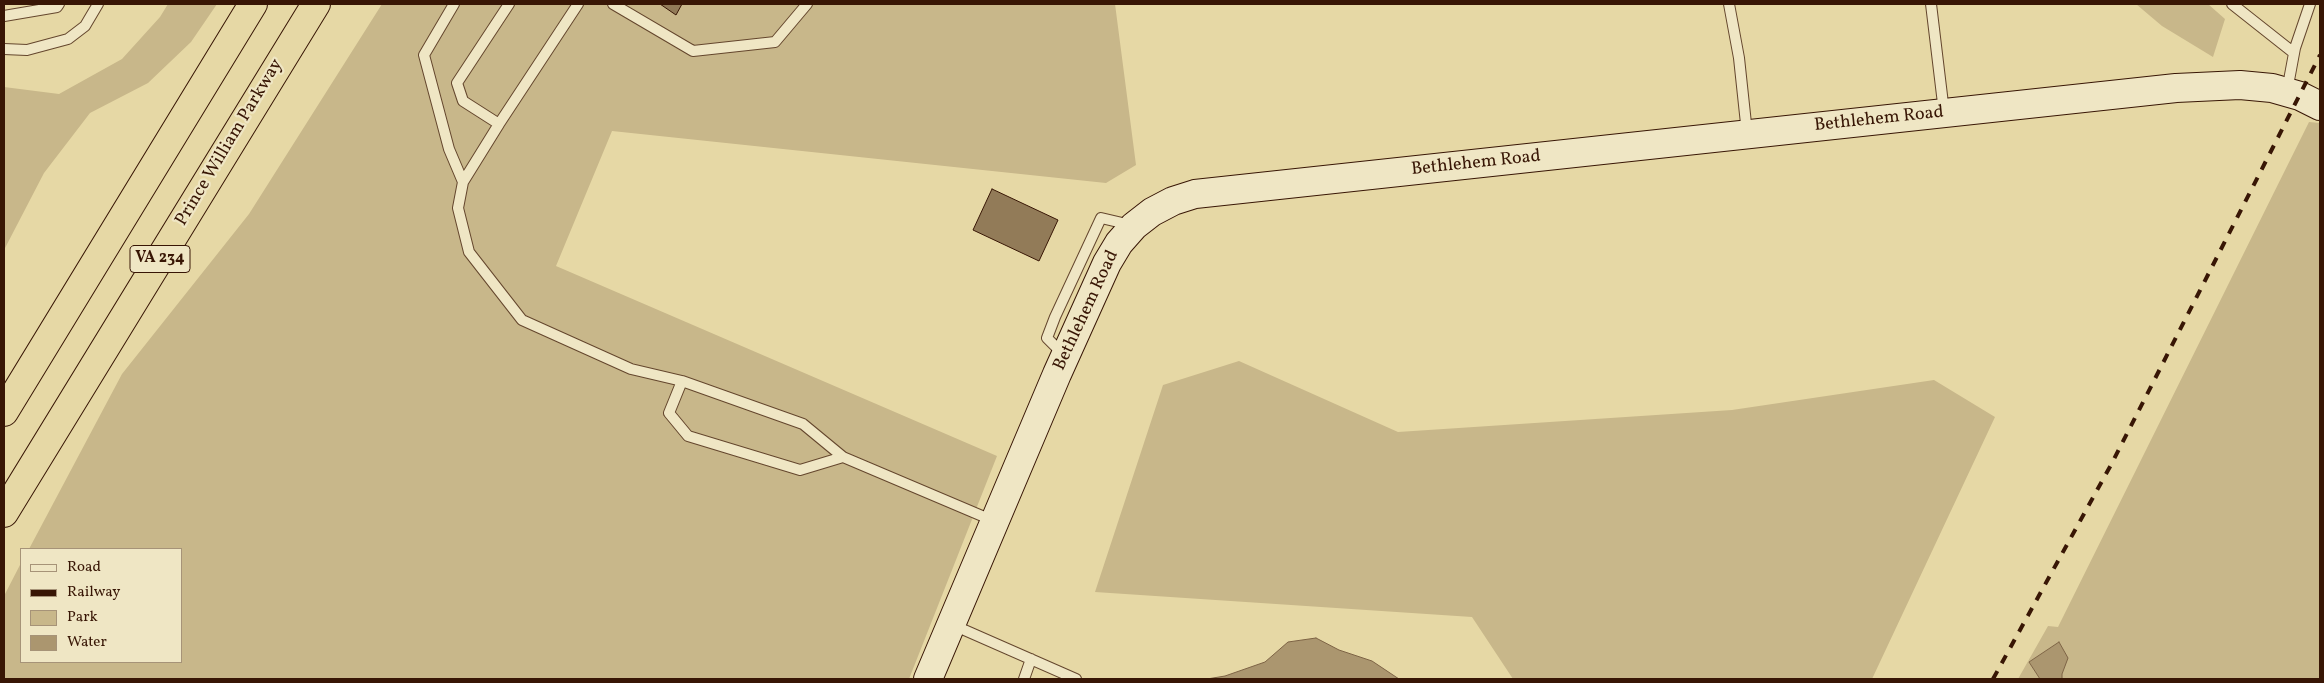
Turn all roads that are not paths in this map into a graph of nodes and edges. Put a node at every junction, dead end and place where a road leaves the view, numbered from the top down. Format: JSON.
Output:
{"nodes":[{"id":1,"x":59,"y":4,"type":"edge"},
{"id":2,"x":98,"y":4,"type":"edge"},
{"id":3,"x":253,"y":4,"type":"edge"},
{"id":4,"x":316,"y":4,"type":"edge"},
{"id":5,"x":454,"y":4,"type":"edge"},
{"id":6,"x":509,"y":4,"type":"edge"},
{"id":7,"x":578,"y":4,"type":"edge"},
{"id":8,"x":613,"y":4,"type":"edge"},
{"id":9,"x":807,"y":4,"type":"edge"},
{"id":10,"x":1729,"y":4,"type":"edge"},
{"id":11,"x":1931,"y":4,"type":"edge"},
{"id":12,"x":2232,"y":4,"type":"edge"},
{"id":13,"x":2310,"y":4,"type":"edge"},
{"id":14,"x":4,"y":16,"type":"edge"},
{"id":15,"x":4,"y":49,"type":"edge"},
{"id":16,"x":2294,"y":53,"type":"junction"},
{"id":17,"x":2287,"y":92,"type":"junction"},
{"id":18,"x":2320,"y":106,"type":"edge"},
{"id":19,"x":1944,"y":113,"type":"junction"},
{"id":20,"x":498,"y":124,"type":"junction"},
{"id":21,"x":1747,"y":134,"type":"junction"},
{"id":22,"x":463,"y":182,"type":"junction"},
{"id":23,"x":682,"y":381,"type":"junction"},
{"id":24,"x":4,"y":412,"type":"edge"},
{"id":25,"x":843,"y":457,"type":"junction"},
{"id":26,"x":4,"y":513,"type":"edge"},
{"id":27,"x":994,"y":522,"type":"junction"},
{"id":28,"x":951,"y":624,"type":"junction"},
{"id":29,"x":1030,"y":659,"type":"junction"},
{"id":30,"x":928,"y":679,"type":"edge"},
{"id":31,"x":1024,"y":679,"type":"edge"},
{"id":32,"x":1076,"y":679,"type":"edge"}],
"edges":[{"from":1,"to":14,"type":"lane"},
{"from":2,"to":15,"type":"lane"},
{"from":3,"to":24,"type":"highway","number":"VA 234"},
{"from":4,"to":26,"type":"highway","name":"Prince William Parkway","number":"VA 234"},
{"from":5,"to":22,"type":"lane"},
{"from":6,"to":20,"type":"lane"},
{"from":7,"to":20,"type":"lane"},
{"from":8,"to":9,"type":"lane"},
{"from":10,"to":21,"type":"lane"},
{"from":11,"to":19,"type":"lane"},
{"from":12,"to":16,"type":"lane"},
{"from":13,"to":16,"type":"lane"},
{"from":16,"to":17,"type":"lane"},
{"from":17,"to":18,"type":"street","name":"Bethlehem Road"},
{"from":17,"to":19,"type":"street","name":"Bethlehem Road"},
{"from":19,"to":21,"type":"street","name":"Bethlehem Road"},
{"from":20,"to":22,"type":"lane"},
{"from":21,"to":27,"type":"street","name":"Bethlehem Road"},
{"from":22,"to":23,"type":"lane"},
{"from":23,"to":25,"type":"lane"},
{"from":23,"to":25,"type":"lane"},
{"from":25,"to":27,"type":"lane"},
{"from":27,"to":28,"type":"street","name":"Bethlehem Road"},
{"from":28,"to":29,"type":"lane"},
{"from":28,"to":30,"type":"street","name":"Bethlehem Road"},
{"from":29,"to":31,"type":"lane"},
{"from":29,"to":32,"type":"lane"}]}
